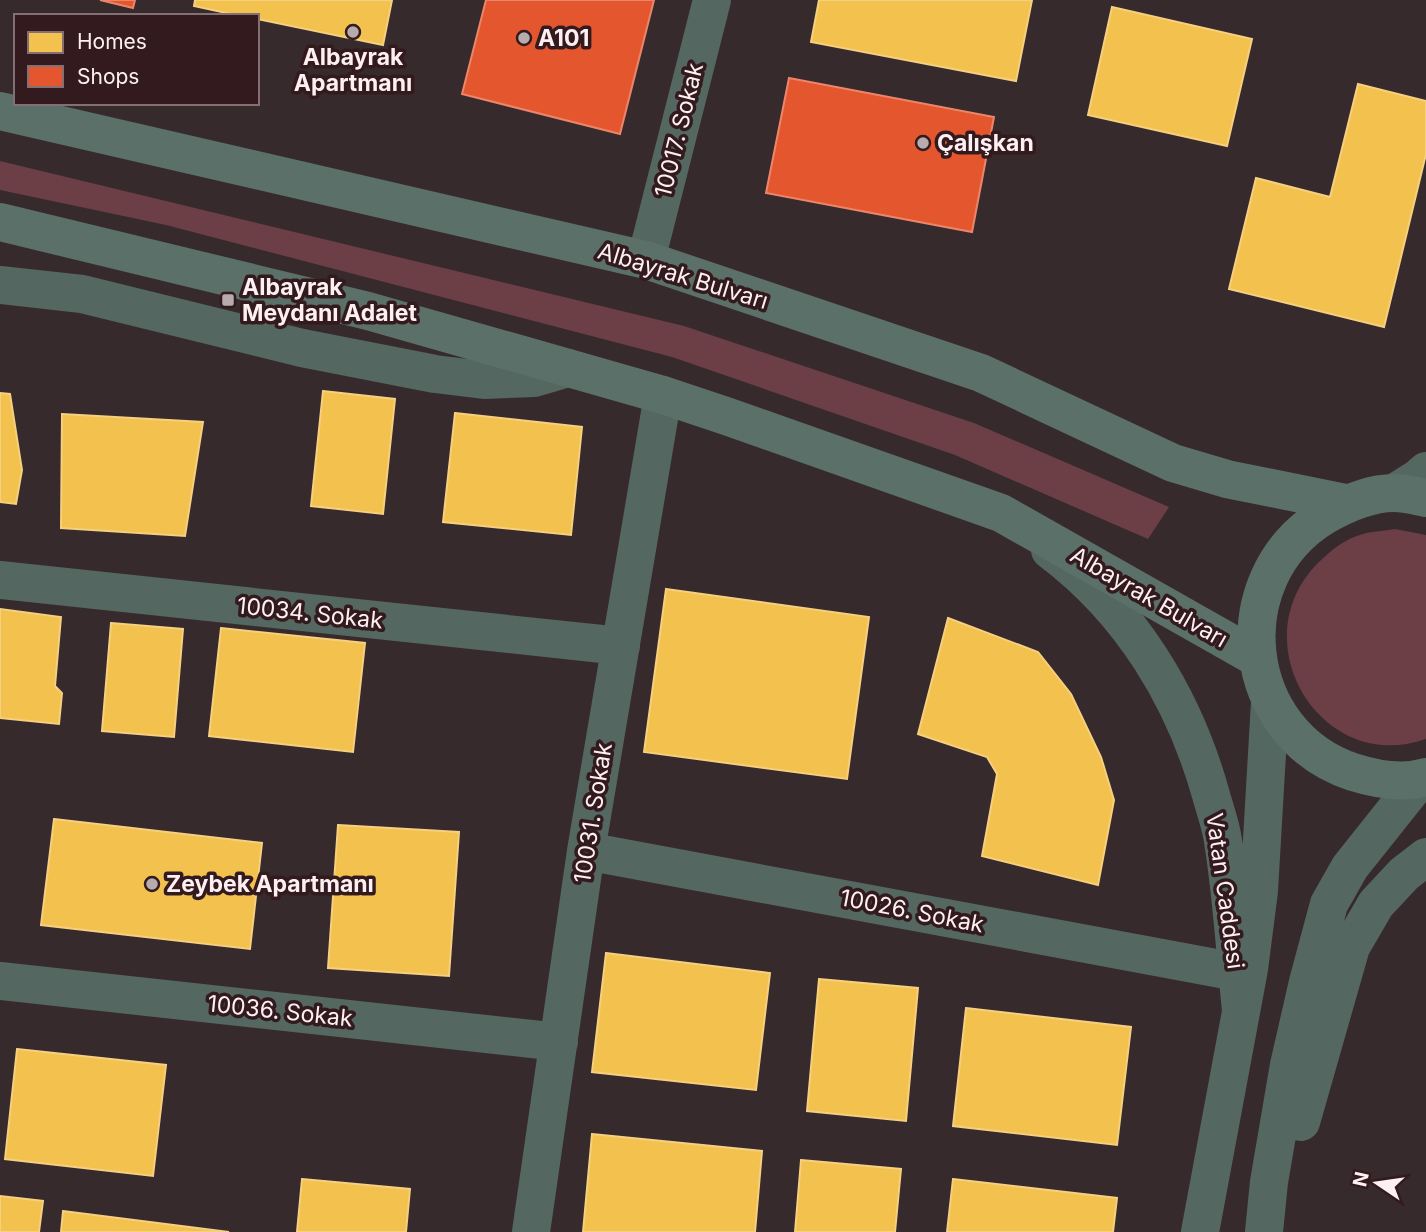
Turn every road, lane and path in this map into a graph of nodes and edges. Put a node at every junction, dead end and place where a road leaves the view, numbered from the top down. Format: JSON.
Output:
{"nodes":[{"id":1,"x":712,"y":0,"type":"edge"},
{"id":2,"x":0,"y":111,"type":"edge"},
{"id":3,"x":0,"y":222,"type":"edge"},
{"id":4,"x":646,"y":260,"type":"junction"},
{"id":5,"x":185,"y":267,"type":"junction"},
{"id":6,"x":0,"y":285,"type":"edge"},
{"id":7,"x":82,"y":294,"type":"junction"},
{"id":8,"x":568,"y":368,"type":"junction"},
{"id":9,"x":663,"y":396,"type":"junction"},
{"id":10,"x":1426,"y":471,"type":"edge"},
{"id":11,"x":1410,"y":495,"type":"edge"},
{"id":12,"x":1346,"y":503,"type":"junction"},
{"id":13,"x":1001,"y":513,"type":"junction"},
{"id":14,"x":0,"y":580,"type":"edge"},
{"id":15,"x":621,"y":646,"type":"junction"},
{"id":16,"x":1256,"y":659,"type":"junction"},
{"id":17,"x":1270,"y":702,"type":"junction"},
{"id":18,"x":1423,"y":778,"type":"edge"},
{"id":19,"x":586,"y":851,"type":"junction"},
{"id":20,"x":1426,"y":857,"type":"edge"},
{"id":21,"x":1237,"y":972,"type":"junction"},
{"id":22,"x":0,"y":981,"type":"edge"},
{"id":23,"x":1241,"y":1010,"type":"junction"},
{"id":24,"x":559,"y":1042,"type":"junction"},
{"id":25,"x":531,"y":1232,"type":"edge"},
{"id":26,"x":1200,"y":1232,"type":"edge"},
{"id":27,"x":1264,"y":1232,"type":"edge"},
{"id":28,"x":1270,"y":1232,"type":"edge"}],
"edges":[{"from":1,"to":4,"type":"street","name":"10017. Sokak"},
{"from":2,"to":4,"type":"main road","name":"Albayrak Bulvarı"},
{"from":3,"to":5,"type":"main road","name":"Albayrak Bulvarı"},
{"from":4,"to":12,"type":"main road","name":"Albayrak Bulvarı"},
{"from":5,"to":7,"type":"street","name":"Albayrak Bulvarı"},
{"from":5,"to":8,"type":"main road","name":"Albayrak Bulvarı"},
{"from":6,"to":7,"type":"street","name":"Albayrak Bulvarı"},
{"from":7,"to":8,"type":"street","name":"Albayrak Bulvarı"},
{"from":8,"to":9,"type":"main road","name":"Albayrak Bulvarı"},
{"from":9,"to":13,"type":"main road","name":"Albayrak Bulvarı"},
{"from":9,"to":15,"type":"street","name":"10031. Sokak"},
{"from":10,"to":11,"type":"street"},
{"from":11,"to":12,"type":"main road"},
{"from":12,"to":16,"type":"main road"},
{"from":13,"to":16,"type":"main road","name":"Albayrak Bulvarı"},
{"from":13,"to":21,"type":"street","name":"Vatan Caddesi"},
{"from":14,"to":15,"type":"street","name":"10034. Sokak"},
{"from":15,"to":19,"type":"street","name":"10031. Sokak"},
{"from":16,"to":17,"type":"main road"},
{"from":17,"to":18,"type":"main road"},
{"from":17,"to":23,"type":"street","name":"Vatan Caddesi"},
{"from":18,"to":27,"type":"street"},
{"from":19,"to":21,"type":"street","name":"10026. Sokak"},
{"from":19,"to":24,"type":"street","name":"10031. Sokak"},
{"from":20,"to":28,"type":"street"},
{"from":21,"to":23,"type":"street","name":"Vatan Caddesi"},
{"from":22,"to":24,"type":"street","name":"10036. Sokak"},
{"from":23,"to":26,"type":"street","name":"Vatan Caddesi"},
{"from":24,"to":25,"type":"street","name":"10031. Sokak"}]}
